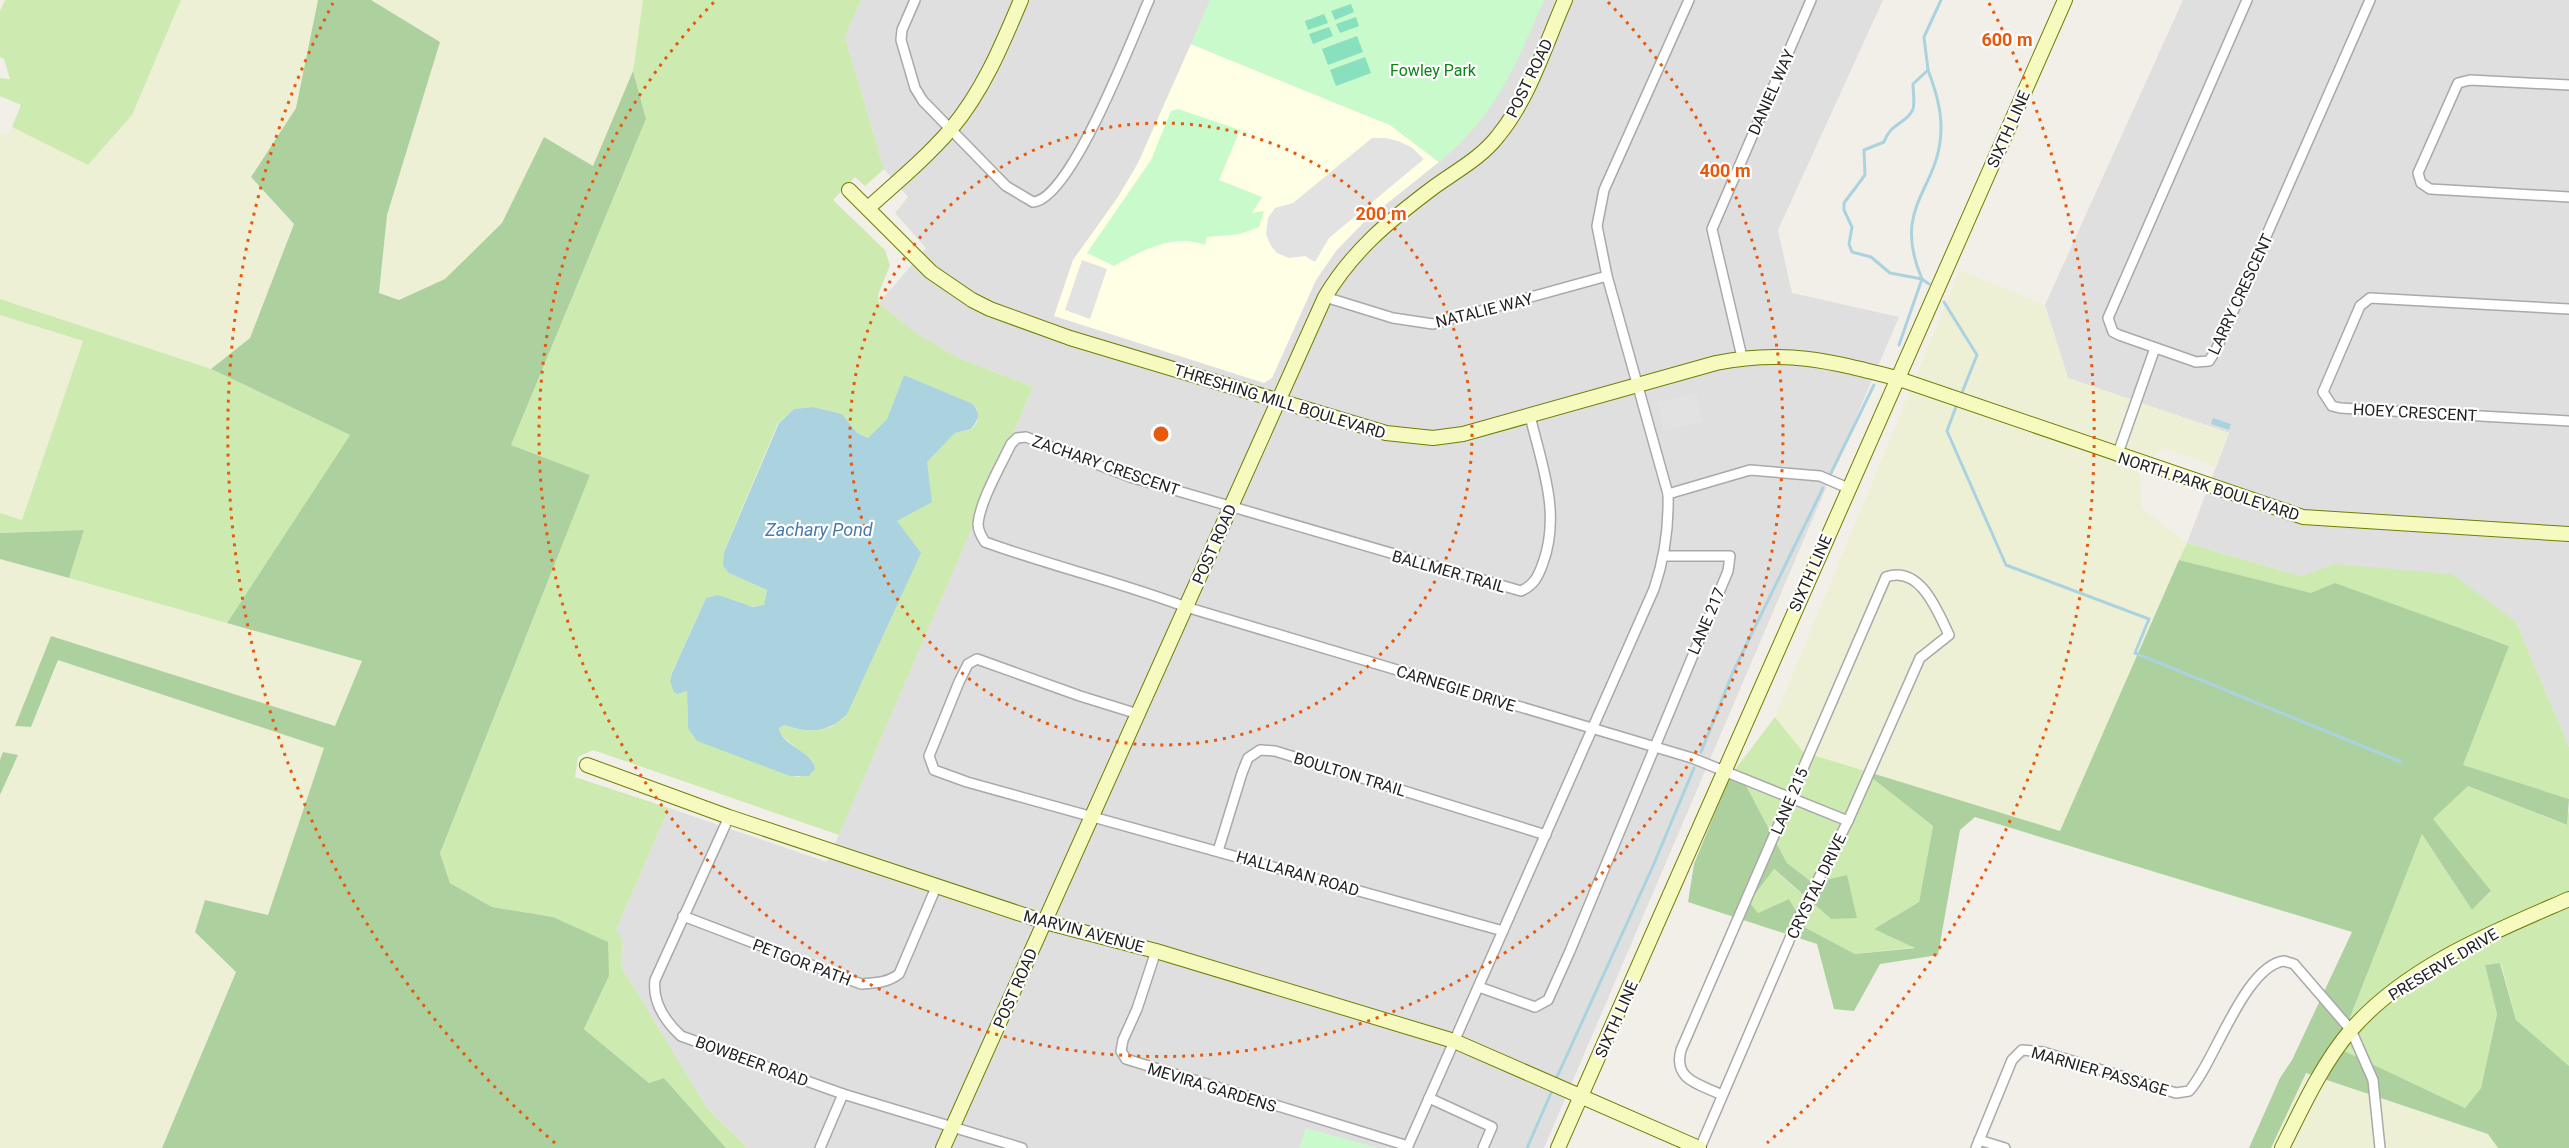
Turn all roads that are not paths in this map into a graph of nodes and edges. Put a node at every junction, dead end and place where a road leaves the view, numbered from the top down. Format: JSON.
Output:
{"nodes":[{"id":1,"x":915,"y":0,"type":"edge"},
{"id":2,"x":1021,"y":0,"type":"edge"},
{"id":3,"x":1149,"y":0,"type":"edge"},
{"id":4,"x":1564,"y":0,"type":"edge"},
{"id":5,"x":1689,"y":0,"type":"edge"},
{"id":6,"x":1811,"y":0,"type":"edge"},
{"id":7,"x":2065,"y":0,"type":"edge"},
{"id":8,"x":2247,"y":0,"type":"edge"},
{"id":9,"x":2370,"y":0,"type":"edge"},
{"id":10,"x":2569,"y":85,"type":"edge"},
{"id":11,"x":951,"y":129,"type":"junction"},
{"id":12,"x":849,"y":190,"type":"dead end"},
{"id":13,"x":2569,"y":197,"type":"edge"},
{"id":14,"x":868,"y":208,"type":"junction"},
{"id":15,"x":1607,"y":276,"type":"junction"},
{"id":16,"x":1325,"y":297,"type":"junction"},
{"id":17,"x":2569,"y":309,"type":"edge"},
{"id":18,"x":2156,"y":348,"type":"junction"},
{"id":19,"x":1742,"y":357,"type":"junction"},
{"id":20,"x":1896,"y":378,"type":"junction"},
{"id":21,"x":1636,"y":386,"type":"junction"},
{"id":22,"x":1277,"y":401,"type":"junction"},
{"id":23,"x":1530,"y":416,"type":"junction"},
{"id":24,"x":2569,"y":421,"type":"edge"},
{"id":25,"x":2117,"y":456,"type":"junction"},
{"id":26,"x":1848,"y":488,"type":"junction"},
{"id":27,"x":1668,"y":495,"type":"junction"},
{"id":28,"x":1230,"y":506,"type":"junction"},
{"id":29,"x":2569,"y":534,"type":"edge"},
{"id":30,"x":1665,"y":556,"type":"junction"},
{"id":31,"x":1186,"y":607,"type":"junction"},
{"id":32,"x":1949,"y":636,"type":"joint"},
{"id":33,"x":1138,"y":714,"type":"junction"},
{"id":34,"x":1593,"y":728,"type":"junction"},
{"id":35,"x":1653,"y":746,"type":"junction"},
{"id":36,"x":587,"y":765,"type":"dead end"},
{"id":37,"x":1726,"y":770,"type":"junction"},
{"id":38,"x":1791,"y":797,"type":"junction"},
{"id":39,"x":1093,"y":815,"type":"junction"},
{"id":40,"x":729,"y":817,"type":"junction"},
{"id":41,"x":1848,"y":821,"type":"junction"},
{"id":42,"x":1546,"y":835,"type":"junction"},
{"id":43,"x":1218,"y":851,"type":"junction"},
{"id":44,"x":937,"y":885,"type":"junction"},
{"id":45,"x":2569,"y":899,"type":"edge"},
{"id":46,"x":683,"y":916,"type":"junction"},
{"id":47,"x":1045,"y":922,"type":"junction"},
{"id":48,"x":1503,"y":931,"type":"junction"},
{"id":49,"x":1156,"y":951,"type":"junction"},
{"id":50,"x":1479,"y":987,"type":"junction"},
{"id":51,"x":2351,"y":1030,"type":"junction"},
{"id":52,"x":1454,"y":1041,"type":"junction"},
{"id":53,"x":843,"y":1094,"type":"junction"},
{"id":54,"x":1722,"y":1095,"type":"junction"},
{"id":55,"x":1581,"y":1097,"type":"junction"},
{"id":56,"x":1429,"y":1098,"type":"junction"},
{"id":57,"x":952,"y":1128,"type":"junction"},
{"id":58,"x":1978,"y":1144,"type":"edge"},
{"id":59,"x":1408,"y":1147,"type":"edge"},
{"id":60,"x":820,"y":1148,"type":"edge"},
{"id":61,"x":943,"y":1148,"type":"edge"},
{"id":62,"x":1022,"y":1148,"type":"edge"},
{"id":63,"x":1483,"y":1148,"type":"edge"},
{"id":64,"x":1558,"y":1148,"type":"edge"},
{"id":65,"x":1700,"y":1148,"type":"edge"},
{"id":66,"x":2005,"y":1148,"type":"edge"},
{"id":67,"x":2282,"y":1148,"type":"edge"},
{"id":68,"x":2380,"y":1148,"type":"edge"}],
"edges":[{"from":1,"to":11,"type":"street"},
{"from":2,"to":11,"type":"street"},
{"from":3,"to":11,"type":"street"},
{"from":4,"to":16,"type":"street","name":"POST ROAD"},
{"from":5,"to":15,"type":"street"},
{"from":6,"to":19,"type":"street","name":"DANIEL WAY"},
{"from":7,"to":20,"type":"street","name":"SIXTH LINE"},
{"from":8,"to":18,"type":"street","name":"LARRY CRESCENT"},
{"from":9,"to":18,"type":"street","name":"LARRY CRESCENT"},
{"from":10,"to":13,"type":"street"},
{"from":11,"to":14,"type":"street"},
{"from":12,"to":14,"type":"street","name":"THRESHING MILL BOULEVARD"},
{"from":14,"to":22,"type":"street","name":"THRESHING MILL BOULEVARD"},
{"from":15,"to":16,"type":"street","name":"NATALIE WAY"},
{"from":15,"to":21,"type":"street"},
{"from":16,"to":22,"type":"street","name":"POST ROAD"},
{"from":17,"to":24,"type":"street","name":"HOEY CRESCENT"},
{"from":18,"to":25,"type":"street"},
{"from":19,"to":20,"type":"street","name":"THRESHING MILL BOULEVARD"},
{"from":19,"to":21,"type":"street","name":"THRESHING MILL BOULEVARD"},
{"from":20,"to":25,"type":"street","name":"NORTH PARK BOULEVARD"},
{"from":20,"to":26,"type":"street","name":"SIXTH LINE"},
{"from":21,"to":23,"type":"street","name":"THRESHING MILL BOULEVARD"},
{"from":21,"to":27,"type":"street"},
{"from":22,"to":23,"type":"street","name":"THRESHING MILL BOULEVARD"},
{"from":22,"to":28,"type":"street","name":"POST ROAD"},
{"from":23,"to":28,"type":"street","name":"BALLMER TRAIL"},
{"from":25,"to":29,"type":"street","name":"NORTH PARK BOULEVARD"},
{"from":26,"to":27,"type":"street"},
{"from":26,"to":37,"type":"street","name":"SIXTH LINE"},
{"from":27,"to":30,"type":"street"},
{"from":28,"to":31,"type":"street","name":"POST ROAD"},
{"from":28,"to":31,"type":"street","name":"ZACHARY CRESCENT"},
{"from":30,"to":34,"type":"street"},
{"from":30,"to":35,"type":"street","name":"LANE 217"},
{"from":31,"to":33,"type":"street","name":"POST ROAD"},
{"from":31,"to":34,"type":"street","name":"CARNEGIE DRIVE"},
{"from":32,"to":38,"type":"street","name":"LANE 215"},
{"from":32,"to":41,"type":"street","name":"CRYSTAL DRIVE"},
{"from":33,"to":39,"type":"street","name":"POST ROAD"},
{"from":33,"to":39,"type":"street","name":"HALLARAN ROAD"},
{"from":34,"to":35,"type":"street","name":"CARNEGIE DRIVE"},
{"from":34,"to":42,"type":"street"},
{"from":35,"to":37,"type":"street","name":"CARNEGIE DRIVE"},
{"from":35,"to":50,"type":"street"},
{"from":36,"to":40,"type":"street","name":"MARVIN AVENUE"},
{"from":37,"to":38,"type":"street","name":"CARNEGIE DRIVE"},
{"from":37,"to":55,"type":"street","name":"SIXTH LINE"},
{"from":38,"to":41,"type":"street","name":"CARNEGIE DRIVE"},
{"from":38,"to":54,"type":"street","name":"LANE 215"},
{"from":39,"to":43,"type":"street","name":"HALLARAN ROAD"},
{"from":39,"to":47,"type":"street","name":"POST ROAD"},
{"from":40,"to":44,"type":"street","name":"MARVIN AVENUE"},
{"from":40,"to":46,"type":"street","name":"BOWBEER ROAD"},
{"from":41,"to":54,"type":"street","name":"CRYSTAL DRIVE"},
{"from":42,"to":43,"type":"street","name":"BOULTON TRAIL"},
{"from":42,"to":48,"type":"street"},
{"from":43,"to":48,"type":"street","name":"HALLARAN ROAD"},
{"from":44,"to":46,"type":"street","name":"PETGOR PATH"},
{"from":44,"to":47,"type":"street","name":"MARVIN AVENUE"},
{"from":45,"to":51,"type":"street","name":"PRESERVE DRIVE"},
{"from":46,"to":53,"type":"street","name":"BOWBEER ROAD"},
{"from":47,"to":49,"type":"street","name":"MARVIN AVENUE"},
{"from":47,"to":57,"type":"street","name":"POST ROAD"},
{"from":48,"to":50,"type":"street"},
{"from":49,"to":52,"type":"street","name":"MARVIN AVENUE"},
{"from":49,"to":59,"type":"street","name":"MEVIRA GARDENS"},
{"from":50,"to":52,"type":"street"},
{"from":51,"to":58,"type":"street","name":"MARNIER PASSAGE"},
{"from":51,"to":67,"type":"street","name":"PRESERVE DRIVE"},
{"from":51,"to":68,"type":"street","name":"MARNIER PASSAGE"},
{"from":52,"to":55,"type":"street","name":"MARVIN AVENUE"},
{"from":52,"to":56,"type":"street"},
{"from":53,"to":57,"type":"street","name":"BOWBEER ROAD"},
{"from":53,"to":60,"type":"street"},
{"from":54,"to":65,"type":"street","name":"CRYSTAL DRIVE"},
{"from":55,"to":64,"type":"street","name":"SIXTH LINE"},
{"from":55,"to":65,"type":"street","name":"MARVIN AVENUE"},
{"from":56,"to":59,"type":"street"},
{"from":56,"to":63,"type":"street"},
{"from":57,"to":61,"type":"street","name":"POST ROAD"},
{"from":57,"to":62,"type":"street","name":"BOWBEER ROAD"},
{"from":58,"to":66,"type":"street"}]}
